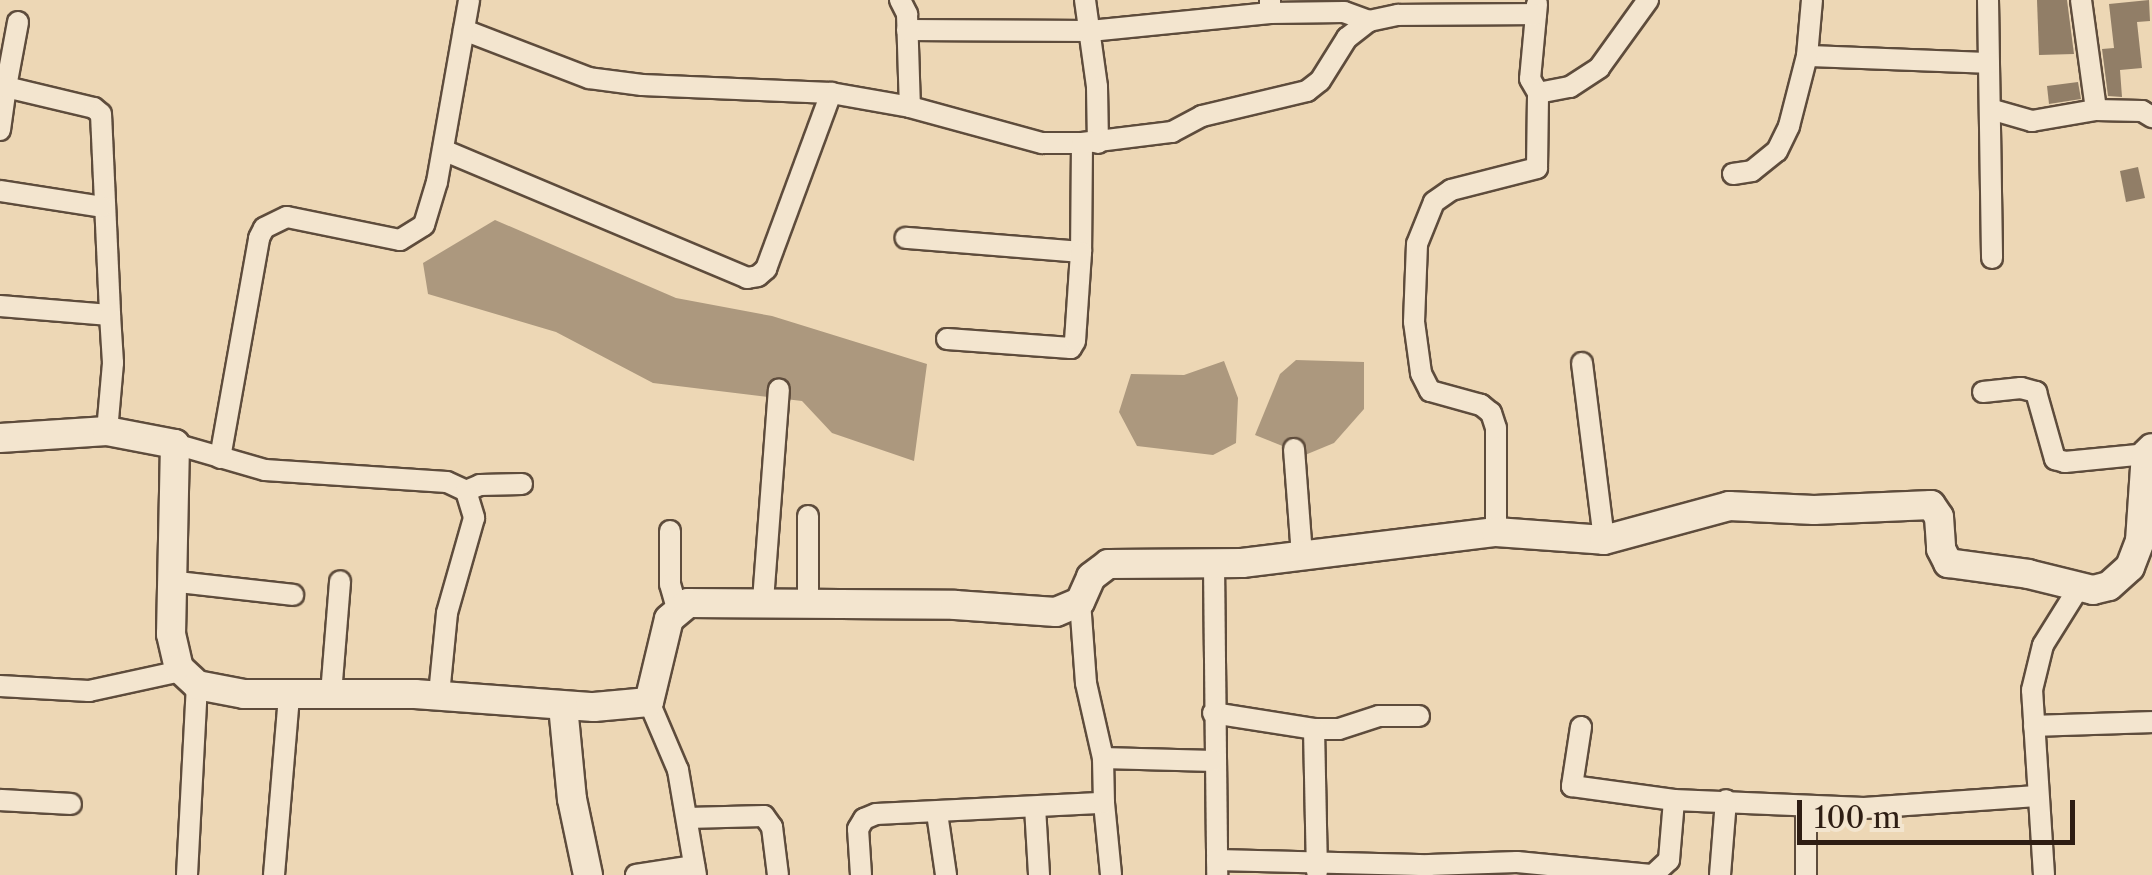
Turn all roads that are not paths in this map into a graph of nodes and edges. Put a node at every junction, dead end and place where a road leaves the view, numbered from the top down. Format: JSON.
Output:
{"nodes":[{"id":1,"x":469,"y":0,"type":"edge"},
{"id":2,"x":900,"y":0,"type":"edge"},
{"id":3,"x":1086,"y":0,"type":"edge"},
{"id":4,"x":1648,"y":0,"type":"edge"},
{"id":5,"x":1812,"y":0,"type":"edge"},
{"id":6,"x":1988,"y":0,"type":"edge"},
{"id":7,"x":2080,"y":0,"type":"edge"},
{"id":8,"x":1270,"y":7,"type":"edge"},
{"id":9,"x":1537,"y":7,"type":"edge"},
{"id":10,"x":1369,"y":21,"type":"junction"},
{"id":11,"x":18,"y":22,"type":"dead end"},
{"id":12,"x":464,"y":30,"type":"junction"},
{"id":13,"x":907,"y":30,"type":"junction"},
{"id":14,"x":1090,"y":31,"type":"junction"},
{"id":15,"x":1807,"y":56,"type":"junction"},
{"id":16,"x":1989,"y":64,"type":"junction"},
{"id":17,"x":6,"y":87,"type":"junction"},
{"id":18,"x":1538,"y":92,"type":"junction"},
{"id":19,"x":831,"y":93,"type":"junction"},
{"id":20,"x":910,"y":107,"type":"junction"},
{"id":21,"x":1990,"y":109,"type":"junction"},
{"id":22,"x":2096,"y":110,"type":"junction"},
{"id":23,"x":2152,"y":117,"type":"edge"},
{"id":24,"x":0,"y":130,"type":"edge"},
{"id":25,"x":1090,"y":143,"type":"junction"},
{"id":26,"x":443,"y":150,"type":"junction"},
{"id":27,"x":1733,"y":174,"type":"dead end"},
{"id":28,"x":0,"y":190,"type":"edge"},
{"id":29,"x":102,"y":208,"type":"junction"},
{"id":30,"x":906,"y":238,"type":"dead end"},
{"id":31,"x":1080,"y":252,"type":"junction"},
{"id":32,"x":1992,"y":258,"type":"dead end"},
{"id":33,"x":0,"y":306,"type":"edge"},
{"id":34,"x":110,"y":315,"type":"junction"},
{"id":35,"x":947,"y":339,"type":"dead end"},
{"id":36,"x":1582,"y":362,"type":"dead end"},
{"id":37,"x":779,"y":390,"type":"dead end"},
{"id":38,"x":1983,"y":392,"type":"dead end"},
{"id":39,"x":107,"y":432,"type":"junction"},
{"id":40,"x":0,"y":438,"type":"edge"},
{"id":41,"x":174,"y":444,"type":"junction"},
{"id":42,"x":1294,"y":449,"type":"dead end"},
{"id":43,"x":2149,"y":452,"type":"edge"},
{"id":44,"x":220,"y":458,"type":"junction"},
{"id":45,"x":522,"y":484,"type":"dead end"},
{"id":46,"x":466,"y":491,"type":"junction"},
{"id":47,"x":808,"y":516,"type":"dead end"},
{"id":48,"x":670,"y":531,"type":"dead end"},
{"id":49,"x":1496,"y":532,"type":"junction"},
{"id":50,"x":1604,"y":540,"type":"junction"},
{"id":51,"x":1302,"y":555,"type":"junction"},
{"id":52,"x":1214,"y":564,"type":"junction"},
{"id":53,"x":169,"y":580,"type":"junction"},
{"id":54,"x":340,"y":581,"type":"dead end"},
{"id":55,"x":2078,"y":589,"type":"junction"},
{"id":56,"x":293,"y":595,"type":"dead end"},
{"id":57,"x":763,"y":601,"type":"junction"},
{"id":58,"x":808,"y":602,"type":"junction"},
{"id":59,"x":1080,"y":602,"type":"junction"},
{"id":60,"x":677,"y":608,"type":"junction"},
{"id":61,"x":189,"y":678,"type":"junction"},
{"id":62,"x":0,"y":686,"type":"edge"},
{"id":63,"x":332,"y":694,"type":"junction"},
{"id":64,"x":439,"y":694,"type":"junction"},
{"id":65,"x":290,"y":695,"type":"junction"},
{"id":66,"x":649,"y":702,"type":"junction"},
{"id":67,"x":564,"y":706,"type":"junction"},
{"id":68,"x":1213,"y":713,"type":"junction"},
{"id":69,"x":1419,"y":716,"type":"dead end"},
{"id":70,"x":2152,"y":722,"type":"edge"},
{"id":71,"x":2034,"y":726,"type":"junction"},
{"id":72,"x":1581,"y":728,"type":"dead end"},
{"id":73,"x":1314,"y":730,"type":"junction"},
{"id":74,"x":1103,"y":758,"type":"junction"},
{"id":75,"x":1214,"y":760,"type":"junction"},
{"id":76,"x":2037,"y":796,"type":"junction"},
{"id":77,"x":0,"y":800,"type":"edge"},
{"id":78,"x":1674,"y":800,"type":"junction"},
{"id":79,"x":1726,"y":800,"type":"junction"},
{"id":80,"x":1104,"y":803,"type":"junction"},
{"id":81,"x":71,"y":804,"type":"dead end"},
{"id":82,"x":1806,"y":806,"type":"junction"},
{"id":83,"x":1035,"y":808,"type":"junction"},
{"id":84,"x":938,"y":813,"type":"junction"},
{"id":85,"x":687,"y":818,"type":"junction"},
{"id":86,"x":1217,"y":867,"type":"edge"},
{"id":87,"x":1317,"y":869,"type":"edge"},
{"id":88,"x":1497,"y":869,"type":"edge"},
{"id":89,"x":695,"y":870,"type":"edge"},
{"id":90,"x":1395,"y":870,"type":"edge"},
{"id":91,"x":1615,"y":874,"type":"edge"},
{"id":92,"x":186,"y":875,"type":"edge"},
{"id":93,"x":274,"y":875,"type":"edge"},
{"id":94,"x":588,"y":875,"type":"edge"},
{"id":95,"x":636,"y":875,"type":"edge"},
{"id":96,"x":778,"y":875,"type":"edge"},
{"id":97,"x":861,"y":875,"type":"edge"},
{"id":98,"x":946,"y":875,"type":"edge"},
{"id":99,"x":1039,"y":875,"type":"edge"},
{"id":100,"x":1111,"y":875,"type":"edge"},
{"id":101,"x":1720,"y":875,"type":"edge"},
{"id":102,"x":1806,"y":875,"type":"edge"},
{"id":103,"x":2044,"y":875,"type":"edge"}],
"edges":[{"from":1,"to":12,"type":"street"},
{"from":2,"to":13,"type":"street"},
{"from":3,"to":14,"type":"street"},
{"from":4,"to":18,"type":"street"},
{"from":5,"to":15,"type":"street"},
{"from":6,"to":16,"type":"street"},
{"from":7,"to":22,"type":"street"},
{"from":8,"to":10,"type":"street"},
{"from":8,"to":14,"type":"street"},
{"from":9,"to":10,"type":"street"},
{"from":9,"to":18,"type":"street"},
{"from":10,"to":25,"type":"street"},
{"from":11,"to":17,"type":"street"},
{"from":12,"to":19,"type":"street"},
{"from":12,"to":26,"type":"street"},
{"from":13,"to":14,"type":"street"},
{"from":13,"to":20,"type":"street"},
{"from":14,"to":25,"type":"street"},
{"from":15,"to":16,"type":"street"},
{"from":15,"to":27,"type":"street"},
{"from":16,"to":21,"type":"street"},
{"from":17,"to":24,"type":"street"},
{"from":17,"to":29,"type":"street"},
{"from":18,"to":49,"type":"street"},
{"from":19,"to":20,"type":"street"},
{"from":19,"to":26,"type":"street"},
{"from":20,"to":25,"type":"street"},
{"from":21,"to":22,"type":"street"},
{"from":21,"to":32,"type":"street"},
{"from":22,"to":23,"type":"street"},
{"from":25,"to":31,"type":"street"},
{"from":26,"to":44,"type":"street"},
{"from":28,"to":29,"type":"street"},
{"from":29,"to":34,"type":"street"},
{"from":30,"to":31,"type":"street"},
{"from":31,"to":35,"type":"street"},
{"from":33,"to":34,"type":"street"},
{"from":34,"to":39,"type":"street"},
{"from":36,"to":50,"type":"street"},
{"from":37,"to":57,"type":"street"},
{"from":38,"to":43,"type":"street"},
{"from":39,"to":40,"type":"street"},
{"from":39,"to":41,"type":"street"},
{"from":41,"to":44,"type":"street"},
{"from":41,"to":53,"type":"street"},
{"from":42,"to":51,"type":"street"},
{"from":43,"to":55,"type":"street"},
{"from":44,"to":46,"type":"street"},
{"from":45,"to":46,"type":"street"},
{"from":46,"to":64,"type":"street"},
{"from":47,"to":58,"type":"street"},
{"from":48,"to":60,"type":"street"},
{"from":49,"to":50,"type":"street"},
{"from":49,"to":51,"type":"street"},
{"from":50,"to":55,"type":"street"},
{"from":51,"to":52,"type":"street"},
{"from":52,"to":59,"type":"street"},
{"from":52,"to":68,"type":"street"},
{"from":53,"to":56,"type":"street"},
{"from":53,"to":61,"type":"street"},
{"from":54,"to":63,"type":"street"},
{"from":55,"to":71,"type":"street"},
{"from":57,"to":58,"type":"street"},
{"from":57,"to":60,"type":"street"},
{"from":58,"to":59,"type":"street"},
{"from":59,"to":74,"type":"street"},
{"from":60,"to":66,"type":"street"},
{"from":61,"to":62,"type":"street"},
{"from":61,"to":65,"type":"street"},
{"from":61,"to":92,"type":"street"},
{"from":63,"to":64,"type":"street"},
{"from":63,"to":65,"type":"street"},
{"from":64,"to":67,"type":"street"},
{"from":65,"to":93,"type":"street"},
{"from":66,"to":67,"type":"street"},
{"from":66,"to":85,"type":"street"},
{"from":67,"to":94,"type":"street"},
{"from":68,"to":73,"type":"street"},
{"from":68,"to":75,"type":"street"},
{"from":69,"to":73,"type":"street"},
{"from":70,"to":71,"type":"street"},
{"from":71,"to":76,"type":"street"},
{"from":72,"to":78,"type":"street"},
{"from":73,"to":87,"type":"street"},
{"from":74,"to":75,"type":"street"},
{"from":74,"to":80,"type":"street"},
{"from":75,"to":86,"type":"street"},
{"from":76,"to":82,"type":"street"},
{"from":76,"to":103,"type":"street"},
{"from":77,"to":81,"type":"street"},
{"from":78,"to":79,"type":"street"},
{"from":78,"to":91,"type":"street"},
{"from":79,"to":82,"type":"street"},
{"from":79,"to":101,"type":"street"},
{"from":80,"to":83,"type":"street"},
{"from":80,"to":100,"type":"street"},
{"from":82,"to":102,"type":"street"},
{"from":83,"to":84,"type":"street"},
{"from":83,"to":99,"type":"street"},
{"from":84,"to":97,"type":"street"},
{"from":84,"to":98,"type":"street"},
{"from":85,"to":89,"type":"street"},
{"from":85,"to":96,"type":"street"},
{"from":86,"to":87,"type":"street"},
{"from":87,"to":90,"type":"street"},
{"from":88,"to":90,"type":"street"},
{"from":88,"to":91,"type":"street"},
{"from":89,"to":95,"type":"street"}]}
